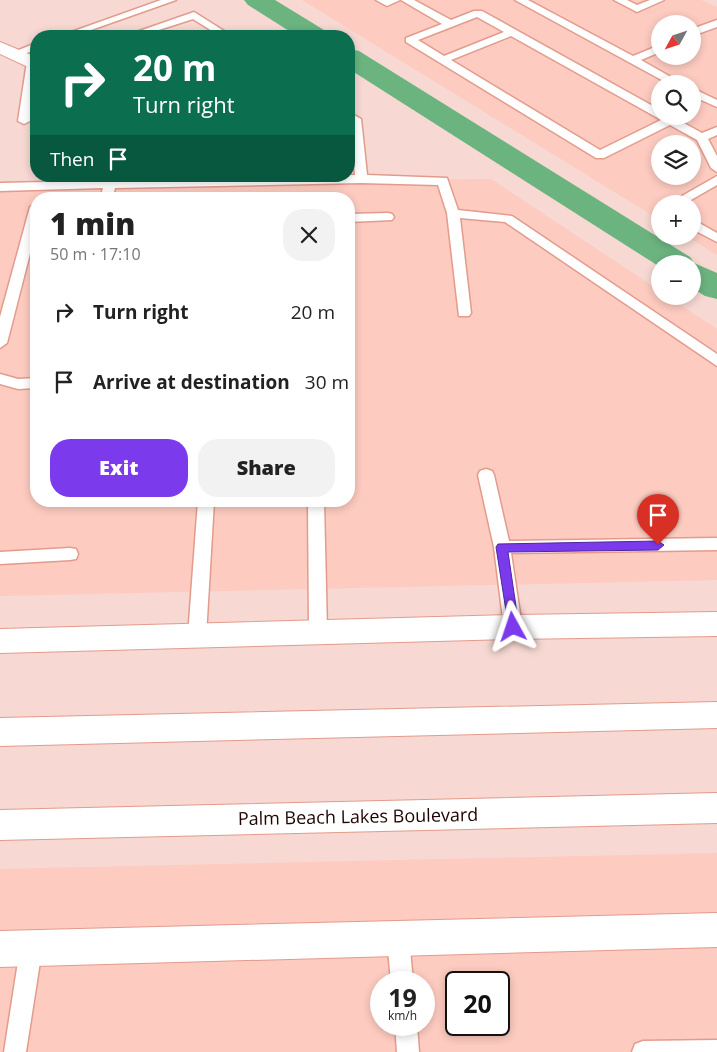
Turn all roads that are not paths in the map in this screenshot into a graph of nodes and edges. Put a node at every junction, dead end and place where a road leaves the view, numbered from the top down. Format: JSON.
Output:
{"nodes":[{"id":1,"x":171,"y":0,"type":"edge"},
{"id":2,"x":381,"y":0,"type":"edge"},
{"id":3,"x":395,"y":0,"type":"edge"},
{"id":4,"x":406,"y":0,"type":"edge"},
{"id":5,"x":520,"y":0,"type":"edge"},
{"id":6,"x":619,"y":0,"type":"edge"},
{"id":7,"x":659,"y":0,"type":"edge"},
{"id":8,"x":717,"y":23,"type":"edge"},
{"id":9,"x":449,"y":24,"type":"junction"},
{"id":10,"x":83,"y":30,"type":"edge"},
{"id":11,"x":148,"y":30,"type":"edge"},
{"id":12,"x":218,"y":30,"type":"edge"},
{"id":13,"x":701,"y":30,"type":"edge"},
{"id":14,"x":512,"y":32,"type":"junction"},
{"id":15,"x":7,"y":51,"type":"edge"},
{"id":16,"x":651,"y":52,"type":"edge"},
{"id":17,"x":30,"y":56,"type":"edge"},
{"id":18,"x":443,"y":60,"type":"junction"},
{"id":19,"x":633,"y":60,"type":"junction"},
{"id":20,"x":661,"y":75,"type":"edge"},
{"id":21,"x":30,"y":87,"type":"edge"},
{"id":22,"x":701,"y":96,"type":"edge"},
{"id":23,"x":717,"y":104,"type":"edge"},
{"id":24,"x":651,"y":110,"type":"edge"},
{"id":25,"x":355,"y":119,"type":"edge"},
{"id":26,"x":24,"y":122,"type":"dead end"},
{"id":27,"x":651,"y":125,"type":"edge"},
{"id":28,"x":678,"y":125,"type":"edge"},
{"id":29,"x":717,"y":130,"type":"edge"},
{"id":30,"x":702,"y":138,"type":"junction"},
{"id":31,"x":717,"y":168,"type":"edge"},
{"id":32,"x":355,"y":180,"type":"edge"},
{"id":33,"x":361,"y":180,"type":"junction"},
{"id":34,"x":717,"y":180,"type":"edge"},
{"id":35,"x":194,"y":182,"type":"edge"},
{"id":36,"x":110,"y":183,"type":"junction"},
{"id":37,"x":0,"y":187,"type":"edge"},
{"id":38,"x":33,"y":192,"type":"edge"},
{"id":39,"x":47,"y":192,"type":"edge"},
{"id":40,"x":108,"y":192,"type":"edge"},
{"id":41,"x":690,"y":195,"type":"edge"},
{"id":42,"x":453,"y":213,"type":"junction"},
{"id":43,"x":388,"y":217,"type":"dead end"},
{"id":44,"x":355,"y":218,"type":"edge"},
{"id":45,"x":701,"y":228,"type":"edge"},
{"id":46,"x":30,"y":230,"type":"edge"},
{"id":47,"x":717,"y":238,"type":"edge"},
{"id":48,"x":464,"y":313,"type":"dead end"},
{"id":49,"x":0,"y":343,"type":"edge"},
{"id":50,"x":717,"y":361,"type":"edge"},
{"id":51,"x":0,"y":379,"type":"edge"},
{"id":52,"x":30,"y":384,"type":"edge"},
{"id":53,"x":486,"y":475,"type":"dead end"},
{"id":54,"x":206,"y":507,"type":"edge"},
{"id":55,"x":316,"y":507,"type":"edge"},
{"id":56,"x":717,"y":544,"type":"edge"},
{"id":57,"x":502,"y":547,"type":"junction"},
{"id":58,"x":70,"y":554,"type":"dead end"},
{"id":59,"x":0,"y":558,"type":"edge"},
{"id":60,"x":717,"y":624,"type":"edge"},
{"id":61,"x":513,"y":627,"type":"junction"},
{"id":62,"x":318,"y":631,"type":"junction"},
{"id":63,"x":197,"y":636,"type":"junction"},
{"id":64,"x":0,"y":641,"type":"edge"},
{"id":65,"x":717,"y":715,"type":"edge"},
{"id":66,"x":0,"y":732,"type":"edge"},
{"id":67,"x":717,"y":808,"type":"edge"},
{"id":68,"x":0,"y":825,"type":"edge"},
{"id":69,"x":717,"y":930,"type":"edge"},
{"id":70,"x":398,"y":938,"type":"junction"},
{"id":71,"x":16,"y":949,"type":"edge"},
{"id":72,"x":401,"y":971,"type":"edge"},
{"id":73,"x":407,"y":1036,"type":"edge"},
{"id":74,"x":717,"y":1051,"type":"edge"},
{"id":75,"x":15,"y":1052,"type":"edge"},
{"id":76,"x":408,"y":1052,"type":"edge"},
{"id":77,"x":643,"y":1052,"type":"edge"}],
"edges":[{"from":1,"to":10,"type":"lane"},
{"from":2,"to":3,"type":"lane"},
{"from":4,"to":9,"type":"lane"},
{"from":5,"to":19,"type":"lane"},
{"from":6,"to":7,"type":"lane"},
{"from":8,"to":13,"type":"lane"},
{"from":9,"to":14,"type":"lane"},
{"from":9,"to":18,"type":"lane"},
{"from":11,"to":12,"type":"lane"},
{"from":14,"to":18,"type":"lane"},
{"from":14,"to":24,"type":"lane"},
{"from":15,"to":17,"type":"street"},
{"from":16,"to":19,"type":"lane"},
{"from":18,"to":27,"type":"lane"},
{"from":19,"to":20,"type":"lane"},
{"from":21,"to":26,"type":"lane"},
{"from":22,"to":23,"type":"lane"},
{"from":25,"to":33,"type":"lane"},
{"from":28,"to":30,"type":"lane"},
{"from":29,"to":30,"type":"lane"},
{"from":30,"to":31,"type":"lane"},
{"from":32,"to":33,"type":"lane"},
{"from":33,"to":42,"type":"lane"},
{"from":34,"to":41,"type":"lane"},
{"from":35,"to":36,"type":"lane"},
{"from":36,"to":39,"type":"lane"},
{"from":36,"to":40,"type":"lane"},
{"from":37,"to":38,"type":"lane"},
{"from":42,"to":48,"type":"lane"},
{"from":42,"to":50,"type":"lane"},
{"from":43,"to":44,"type":"lane"},
{"from":45,"to":47,"type":"lane"},
{"from":46,"to":49,"type":"lane"},
{"from":51,"to":52,"type":"lane"},
{"from":53,"to":57,"type":"lane"},
{"from":54,"to":63,"type":"lane"},
{"from":55,"to":62,"type":"lane"},
{"from":56,"to":57,"type":"lane"},
{"from":57,"to":61,"type":"lane"},
{"from":58,"to":59,"type":"lane"},
{"from":60,"to":61,"type":"street"},
{"from":61,"to":62,"type":"street"},
{"from":62,"to":63,"type":"street"},
{"from":63,"to":64,"type":"street"},
{"from":65,"to":66,"type":"street"},
{"from":67,"to":68,"type":"street","name":"Palm Beach Lakes Boulevard"},
{"from":69,"to":70,"type":"street"},
{"from":70,"to":71,"type":"street"},
{"from":70,"to":72,"type":"lane"},
{"from":71,"to":75,"type":"lane"},
{"from":73,"to":76,"type":"lane"},
{"from":74,"to":77,"type":"lane"}]}
